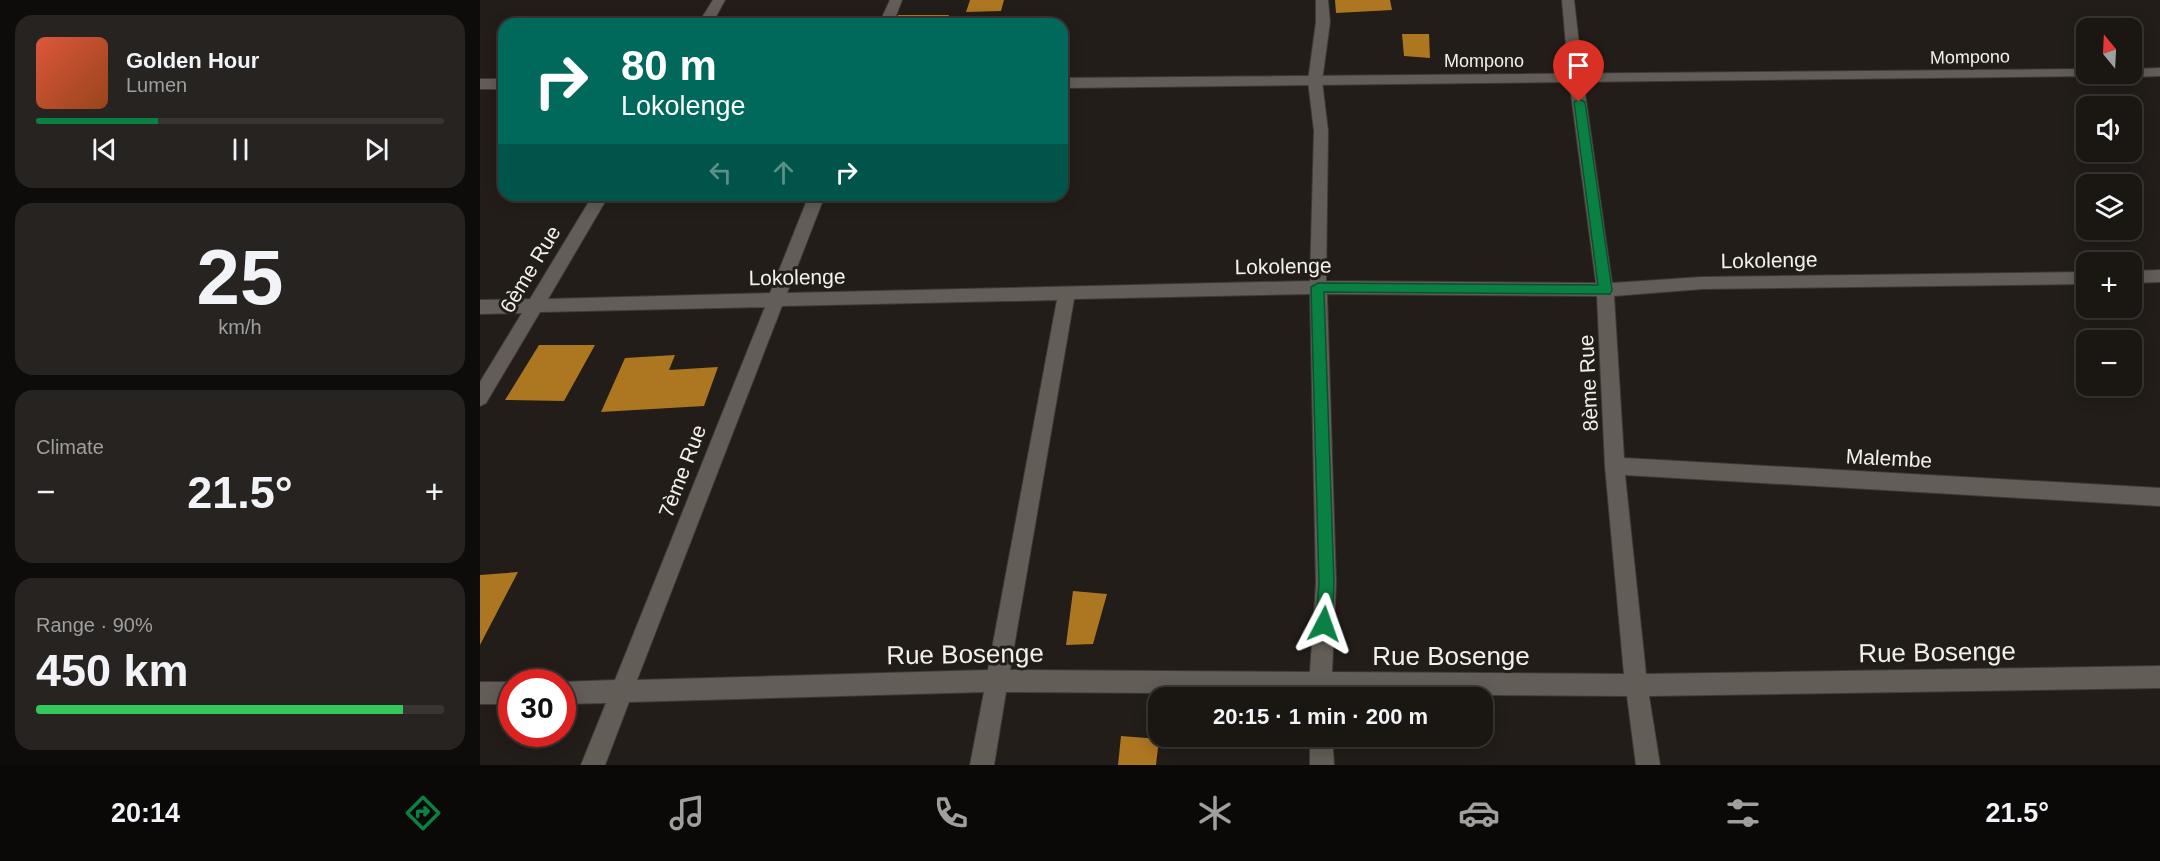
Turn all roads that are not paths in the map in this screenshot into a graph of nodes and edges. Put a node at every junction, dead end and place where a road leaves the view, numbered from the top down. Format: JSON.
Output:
{"nodes":[{"id":1,"x":719,"y":0,"type":"edge"},
{"id":2,"x":896,"y":0,"type":"edge"},
{"id":3,"x":1322,"y":0,"type":"edge"},
{"id":4,"x":1568,"y":0,"type":"edge"},
{"id":5,"x":708,"y":18,"type":"edge"},
{"id":6,"x":888,"y":18,"type":"edge"},
{"id":7,"x":2160,"y":72,"type":"edge"},
{"id":8,"x":2076,"y":73,"type":"edge"},
{"id":9,"x":2142,"y":73,"type":"edge"},
{"id":10,"x":1576,"y":79,"type":"junction"},
{"id":11,"x":1315,"y":81,"type":"junction"},
{"id":12,"x":1068,"y":83,"type":"edge"},
{"id":13,"x":480,"y":84,"type":"edge"},
{"id":14,"x":498,"y":84,"type":"edge"},
{"id":15,"x":597,"y":201,"type":"edge"},
{"id":16,"x":815,"y":201,"type":"edge"},
{"id":17,"x":2160,"y":276,"type":"edge"},
{"id":18,"x":2142,"y":277,"type":"edge"},
{"id":19,"x":2076,"y":278,"type":"edge"},
{"id":20,"x":1318,"y":287,"type":"junction"},
{"id":21,"x":1605,"y":290,"type":"junction"},
{"id":22,"x":1067,"y":293,"type":"junction"},
{"id":23,"x":774,"y":300,"type":"junction"},
{"id":24,"x":533,"y":306,"type":"junction"},
{"id":25,"x":480,"y":307,"type":"edge"},
{"id":26,"x":480,"y":398,"type":"edge"},
{"id":27,"x":1615,"y":466,"type":"junction"},
{"id":28,"x":2160,"y":497,"type":"edge"},
{"id":29,"x":2160,"y":677,"type":"edge"},
{"id":30,"x":998,"y":681,"type":"junction"},
{"id":31,"x":1636,"y":685,"type":"junction"},
{"id":32,"x":1191,"y":687,"type":"edge"},
{"id":33,"x":1320,"y":687,"type":"edge"},
{"id":34,"x":1493,"y":688,"type":"edge"},
{"id":35,"x":621,"y":692,"type":"junction"},
{"id":36,"x":480,"y":693,"type":"edge"},
{"id":37,"x":498,"y":693,"type":"edge"},
{"id":38,"x":576,"y":693,"type":"edge"},
{"id":39,"x":1321,"y":747,"type":"edge"},
{"id":40,"x":593,"y":765,"type":"edge"},
{"id":41,"x":982,"y":765,"type":"edge"},
{"id":42,"x":1322,"y":765,"type":"edge"},
{"id":43,"x":1648,"y":765,"type":"edge"}],
"edges":[{"from":1,"to":5,"type":"street"},
{"from":2,"to":6,"type":"street"},
{"from":3,"to":11,"type":"street"},
{"from":4,"to":10,"type":"street","name":"8ème Rue"},
{"from":7,"to":9,"type":"street"},
{"from":8,"to":10,"type":"street","name":"Mompono"},
{"from":10,"to":11,"type":"street","name":"Mompono"},
{"from":10,"to":21,"type":"street","name":"8ème Rue"},
{"from":11,"to":12,"type":"street","name":"Mompono"},
{"from":11,"to":20,"type":"street"},
{"from":13,"to":14,"type":"street"},
{"from":15,"to":24,"type":"street","name":"6ème Rue"},
{"from":16,"to":23,"type":"street","name":"7ème Rue"},
{"from":17,"to":18,"type":"street"},
{"from":19,"to":21,"type":"street","name":"Lokolenge"},
{"from":20,"to":21,"type":"street","name":"Lokolenge"},
{"from":20,"to":22,"type":"street","name":"Lokolenge"},
{"from":20,"to":33,"type":"street"},
{"from":21,"to":27,"type":"street","name":"8ème Rue"},
{"from":22,"to":23,"type":"street","name":"Lokolenge"},
{"from":22,"to":30,"type":"street"},
{"from":23,"to":24,"type":"street","name":"Lokolenge"},
{"from":23,"to":35,"type":"street","name":"7ème Rue"},
{"from":24,"to":25,"type":"street","name":"Lokolenge"},
{"from":24,"to":26,"type":"street","name":"6ème Rue"},
{"from":27,"to":28,"type":"street","name":"Malembe"},
{"from":27,"to":31,"type":"street","name":"8ème Rue"},
{"from":29,"to":31,"type":"street","name":"Rue Bosenge"},
{"from":30,"to":32,"type":"street","name":"Rue Bosenge"},
{"from":30,"to":35,"type":"street","name":"Rue Bosenge"},
{"from":30,"to":41,"type":"street"},
{"from":31,"to":34,"type":"street","name":"Rue Bosenge"},
{"from":31,"to":43,"type":"street","name":"8ème Rue"},
{"from":35,"to":38,"type":"street","name":"Rue Bosenge"},
{"from":35,"to":40,"type":"street","name":"7ème Rue"},
{"from":36,"to":37,"type":"street"},
{"from":39,"to":42,"type":"street"}]}
